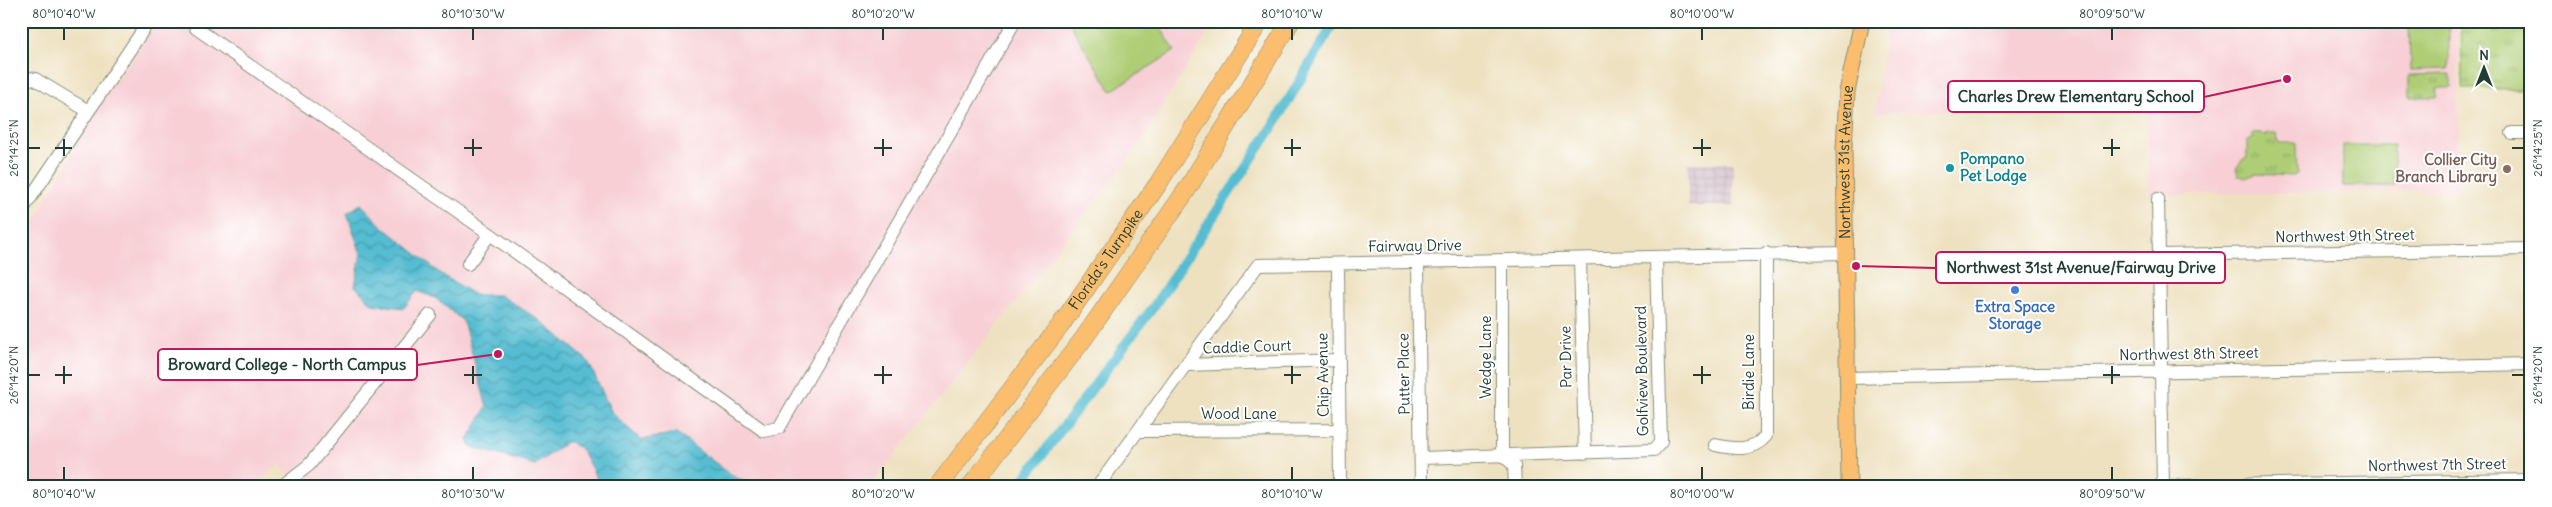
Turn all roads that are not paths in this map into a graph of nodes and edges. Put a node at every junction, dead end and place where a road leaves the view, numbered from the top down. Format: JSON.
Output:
{"nodes":[{"id":1,"x":149,"y":21,"type":"edge"},
{"id":2,"x":1015,"y":21,"type":"edge"},
{"id":3,"x":1260,"y":21,"type":"edge"},
{"id":4,"x":1291,"y":21,"type":"edge"},
{"id":5,"x":1862,"y":21,"type":"edge"},
{"id":6,"x":198,"y":25,"type":"edge"},
{"id":7,"x":21,"y":77,"type":"edge"},
{"id":8,"x":88,"y":111,"type":"junction"},
{"id":9,"x":2512,"y":133,"type":"dead end"},
{"id":10,"x":2531,"y":133,"type":"edge"},
{"id":11,"x":2158,"y":199,"type":"dead end"},
{"id":12,"x":21,"y":212,"type":"edge"},
{"id":13,"x":490,"y":234,"type":"junction"},
{"id":14,"x":2531,"y":249,"type":"edge"},
{"id":15,"x":1766,"y":253,"type":"junction"},
{"id":16,"x":1845,"y":253,"type":"junction"},
{"id":17,"x":2160,"y":255,"type":"junction"},
{"id":18,"x":1656,"y":258,"type":"junction"},
{"id":19,"x":1580,"y":260,"type":"junction"},
{"id":20,"x":1502,"y":261,"type":"junction"},
{"id":21,"x":1418,"y":262,"type":"junction"},
{"id":22,"x":468,"y":264,"type":"dead end"},
{"id":23,"x":1338,"y":264,"type":"junction"},
{"id":24,"x":430,"y":315,"type":"dead end"},
{"id":25,"x":1339,"y":360,"type":"junction"},
{"id":26,"x":2531,"y":364,"type":"edge"},
{"id":27,"x":1186,"y":365,"type":"junction"},
{"id":28,"x":2162,"y":371,"type":"junction"},
{"id":29,"x":1848,"y":378,"type":"junction"},
{"id":30,"x":1340,"y":430,"type":"junction"},
{"id":31,"x":1138,"y":431,"type":"junction"},
{"id":32,"x":1715,"y":445,"type":"dead end"},
{"id":33,"x":1585,"y":453,"type":"junction"},
{"id":34,"x":1502,"y":454,"type":"junction"},
{"id":35,"x":1421,"y":458,"type":"junction"},
{"id":36,"x":2531,"y":480,"type":"edge"},
{"id":37,"x":282,"y":486,"type":"edge"},
{"id":38,"x":938,"y":486,"type":"edge"},
{"id":39,"x":972,"y":486,"type":"edge"},
{"id":40,"x":1098,"y":486,"type":"edge"},
{"id":41,"x":1340,"y":486,"type":"edge"},
{"id":42,"x":1421,"y":486,"type":"edge"},
{"id":43,"x":1515,"y":486,"type":"edge"},
{"id":44,"x":1849,"y":486,"type":"edge"},
{"id":45,"x":2163,"y":486,"type":"edge"}],
"edges":[{"from":1,"to":8,"type":"street"},
{"from":2,"to":13,"type":"street"},
{"from":3,"to":38,"type":"highway","name":"Florida's Turnpike"},
{"from":4,"to":39,"type":"highway","name":"Florida's Turnpike"},
{"from":5,"to":16,"type":"main road","name":"Northwest 31st Avenue"},
{"from":6,"to":13,"type":"street"},
{"from":7,"to":8,"type":"street"},
{"from":8,"to":12,"type":"street"},
{"from":9,"to":10,"type":"street"},
{"from":11,"to":17,"type":"street"},
{"from":13,"to":22,"type":"street"},
{"from":14,"to":17,"type":"street","name":"Northwest 9th Street"},
{"from":15,"to":16,"type":"street","name":"Fairway Drive"},
{"from":15,"to":18,"type":"street","name":"Fairway Drive"},
{"from":15,"to":32,"type":"street","name":"Birdie Lane"},
{"from":16,"to":29,"type":"main road","name":"Northwest 31st Avenue"},
{"from":17,"to":28,"type":"street"},
{"from":18,"to":19,"type":"street","name":"Fairway Drive"},
{"from":18,"to":33,"type":"street","name":"Golfview Boulevard"},
{"from":19,"to":20,"type":"street","name":"Fairway Drive"},
{"from":19,"to":33,"type":"street","name":"Par Drive"},
{"from":20,"to":21,"type":"street","name":"Fairway Drive"},
{"from":20,"to":34,"type":"street","name":"Wedge Lane"},
{"from":21,"to":23,"type":"street","name":"Fairway Drive"},
{"from":21,"to":35,"type":"street","name":"Putter Place"},
{"from":23,"to":25,"type":"street","name":"Chip Avenue"},
{"from":23,"to":27,"type":"street","name":"Fairway Drive"},
{"from":24,"to":37,"type":"street"},
{"from":25,"to":27,"type":"street","name":"Caddie Court"},
{"from":25,"to":30,"type":"street","name":"Chip Avenue"},
{"from":26,"to":28,"type":"street","name":"Northwest 8th Street"},
{"from":27,"to":31,"type":"street","name":"Fairway Drive"},
{"from":28,"to":29,"type":"street","name":"Northwest 8th Street"},
{"from":28,"to":45,"type":"street"},
{"from":29,"to":44,"type":"main road","name":"Northwest 31st Avenue"},
{"from":30,"to":31,"type":"street","name":"Wood Lane"},
{"from":30,"to":41,"type":"street","name":"Chip Avenue"},
{"from":31,"to":40,"type":"street","name":"Fairway Drive"},
{"from":33,"to":34,"type":"street","name":"Golfview Boulevard"},
{"from":34,"to":35,"type":"street","name":"Golfview Boulevard"},
{"from":34,"to":43,"type":"street"},
{"from":35,"to":42,"type":"street","name":"Putter Place"},
{"from":36,"to":45,"type":"street","name":"Northwest 7th Street"}]}
